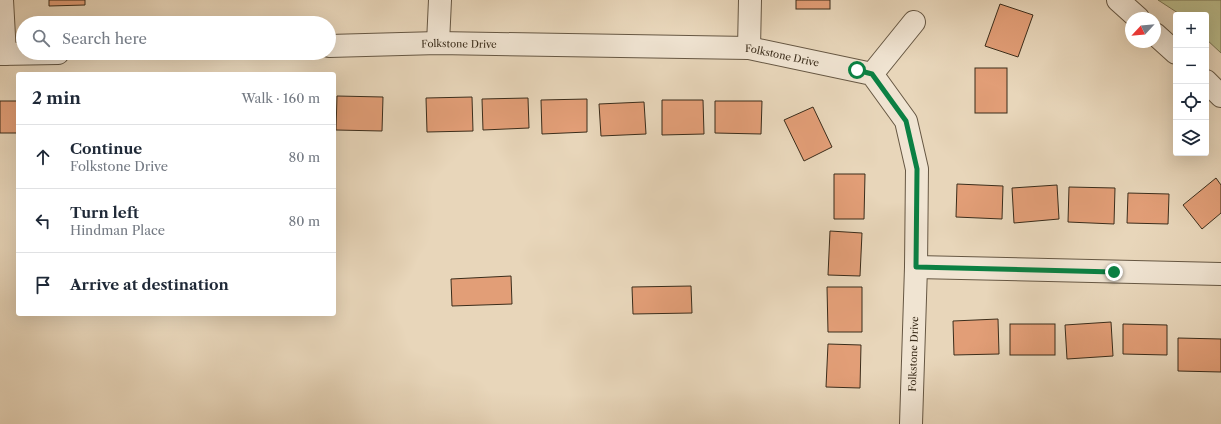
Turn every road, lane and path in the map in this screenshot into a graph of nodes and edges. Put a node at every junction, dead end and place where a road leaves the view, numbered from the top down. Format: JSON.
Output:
{"nodes":[{"id":1,"x":2,"y":0,"type":"edge"},
{"id":2,"x":440,"y":0,"type":"edge"},
{"id":3,"x":750,"y":0,"type":"edge"},
{"id":4,"x":1118,"y":0,"type":"edge"},
{"id":5,"x":1131,"y":12,"type":"edge"},
{"id":6,"x":914,"y":22,"type":"dead end"},
{"id":7,"x":1161,"y":39,"type":"edge"},
{"id":8,"x":438,"y":43,"type":"junction"},
{"id":9,"x":336,"y":46,"type":"edge"},
{"id":10,"x":749,"y":48,"type":"junction"},
{"id":11,"x":1173,"y":50,"type":"edge"},
{"id":12,"x":2,"y":54,"type":"edge"},
{"id":13,"x":16,"y":54,"type":"edge"},
{"id":14,"x":872,"y":74,"type":"junction"},
{"id":15,"x":1209,"y":84,"type":"edge"},
{"id":16,"x":1221,"y":96,"type":"edge"},
{"id":17,"x":916,"y":267,"type":"junction"},
{"id":18,"x":1221,"y":274,"type":"edge"},
{"id":19,"x":911,"y":424,"type":"edge"}],
"edges":[{"from":1,"to":12,"type":"street"},
{"from":2,"to":8,"type":"street"},
{"from":3,"to":10,"type":"street"},
{"from":4,"to":5,"type":"street"},
{"from":6,"to":14,"type":"street"},
{"from":7,"to":11,"type":"street"},
{"from":8,"to":9,"type":"street","name":"Folkstone Drive"},
{"from":8,"to":10,"type":"street","name":"Folkstone Drive"},
{"from":10,"to":14,"type":"street","name":"Folkstone Drive"},
{"from":12,"to":13,"type":"street"},
{"from":14,"to":17,"type":"street","name":"Folkstone Drive"},
{"from":15,"to":16,"type":"street"},
{"from":17,"to":18,"type":"street"},
{"from":17,"to":19,"type":"street","name":"Folkstone Drive"}]}
